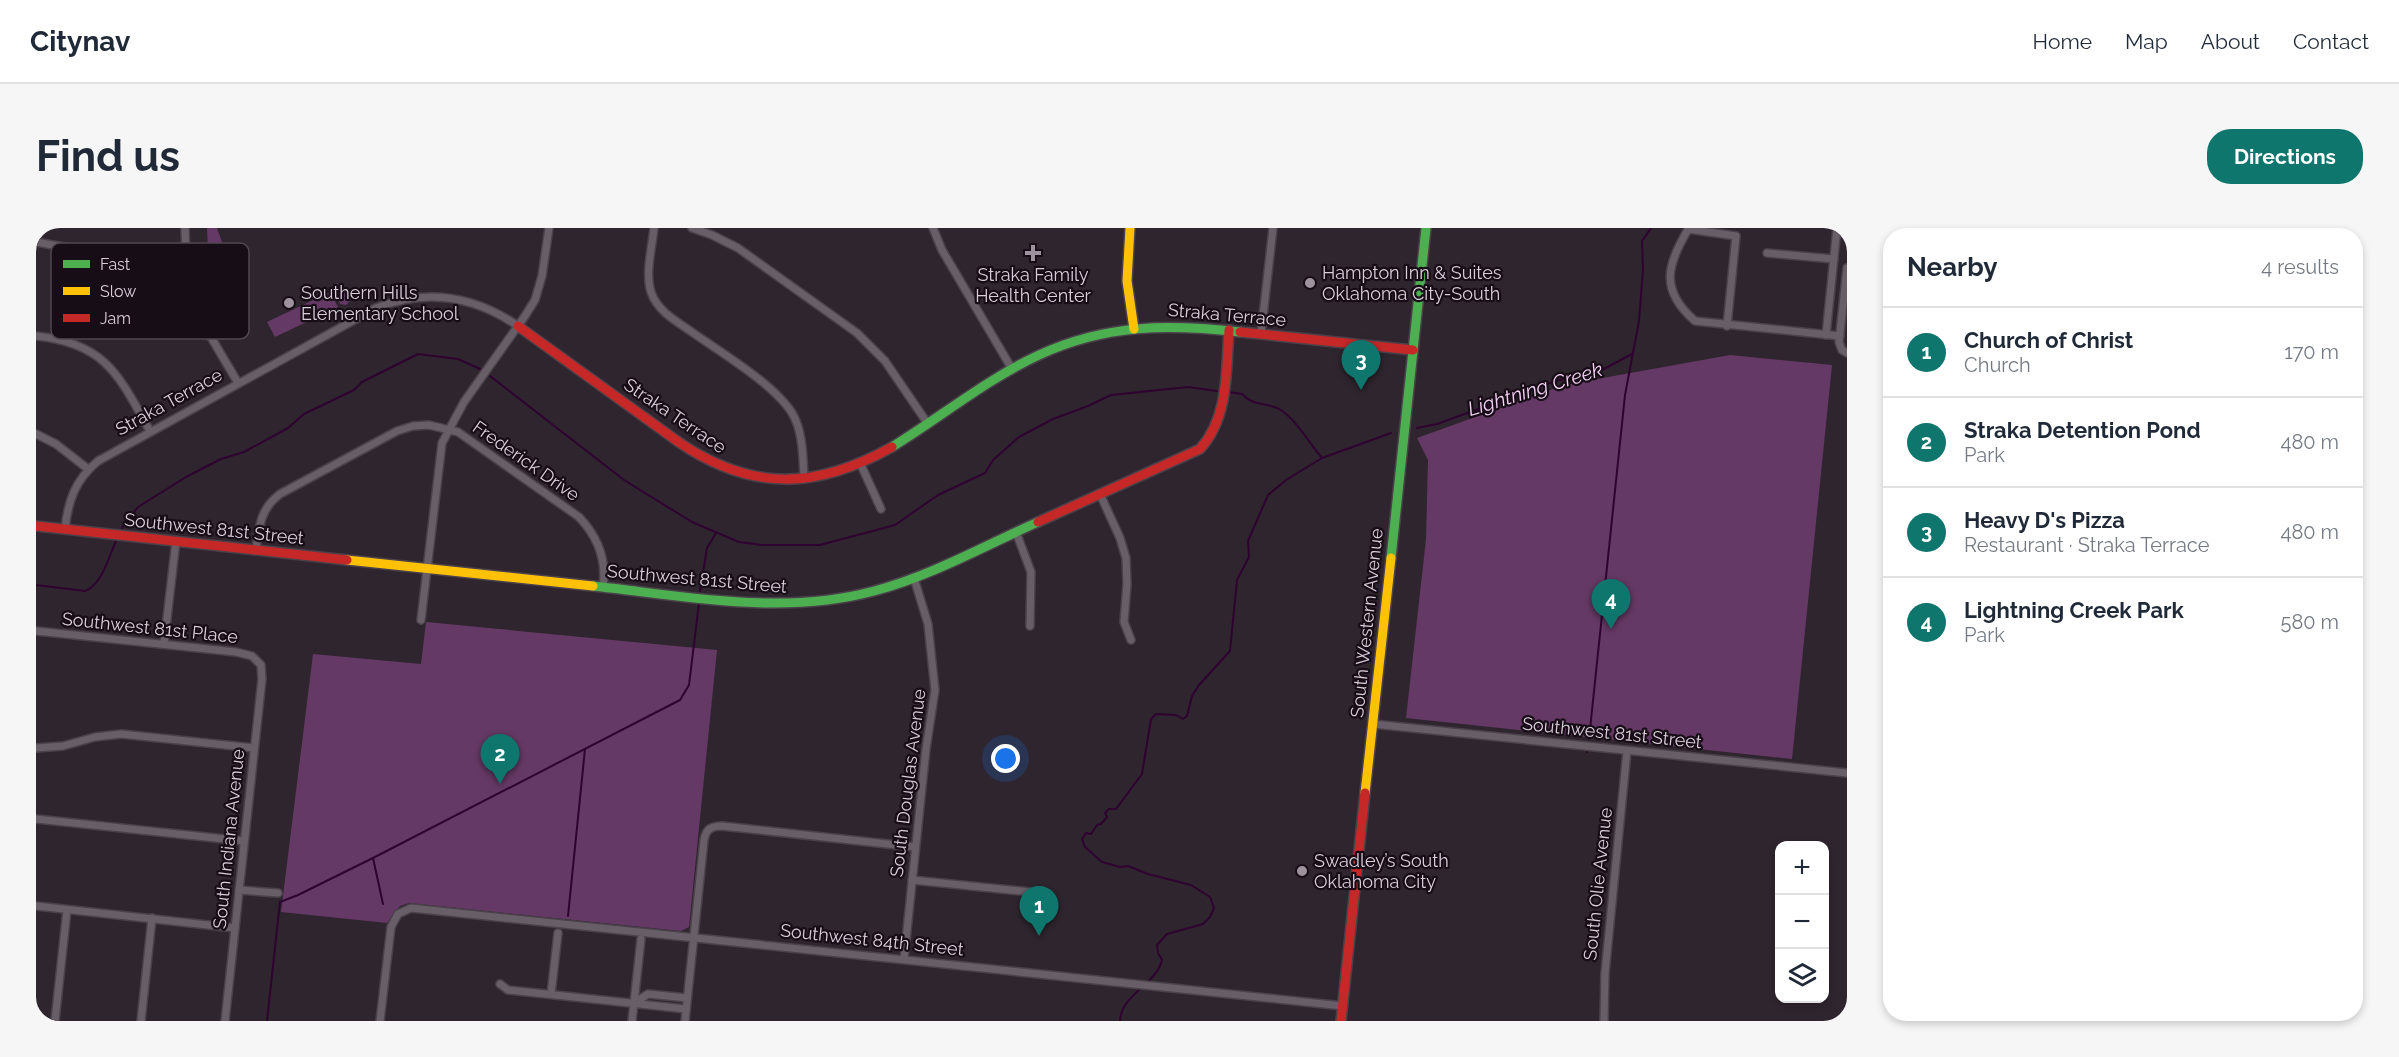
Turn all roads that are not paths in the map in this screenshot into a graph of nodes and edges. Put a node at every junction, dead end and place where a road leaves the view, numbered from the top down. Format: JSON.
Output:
{"nodes":[{"id":1,"x":549,"y":228,"type":"edge"},
{"id":2,"x":654,"y":228,"type":"edge"},
{"id":3,"x":692,"y":228,"type":"edge"},
{"id":4,"x":933,"y":228,"type":"edge"},
{"id":5,"x":1130,"y":228,"type":"edge"},
{"id":6,"x":1273,"y":228,"type":"edge"},
{"id":7,"x":1426,"y":228,"type":"edge"},
{"id":8,"x":1837,"y":228,"type":"edge"},
{"id":9,"x":1688,"y":229,"type":"edge"},
{"id":10,"x":36,"y":242,"type":"edge"},
{"id":11,"x":51,"y":245,"type":"edge"},
{"id":12,"x":1767,"y":253,"type":"dead end"},
{"id":13,"x":1834,"y":260,"type":"junction"},
{"id":14,"x":1847,"y":268,"type":"edge"},
{"id":15,"x":518,"y":326,"type":"junction"},
{"id":16,"x":1727,"y":326,"type":"junction"},
{"id":17,"x":1134,"y":328,"type":"junction"},
{"id":18,"x":1229,"y":330,"type":"junction"},
{"id":19,"x":1261,"y":334,"type":"junction"},
{"id":20,"x":1826,"y":335,"type":"junction"},
{"id":21,"x":36,"y":336,"type":"edge"},
{"id":22,"x":1840,"y":336,"type":"junction"},
{"id":23,"x":214,"y":339,"type":"edge"},
{"id":24,"x":1413,"y":350,"type":"junction"},
{"id":25,"x":1847,"y":352,"type":"edge"},
{"id":26,"x":1012,"y":369,"type":"junction"},
{"id":27,"x":238,"y":383,"type":"junction"},
{"id":28,"x":928,"y":424,"type":"junction"},
{"id":29,"x":448,"y":429,"type":"junction"},
{"id":30,"x":150,"y":431,"type":"junction"},
{"id":31,"x":36,"y":434,"type":"edge"},
{"id":32,"x":861,"y":465,"type":"junction"},
{"id":33,"x":88,"y":469,"type":"junction"},
{"id":34,"x":804,"y":479,"type":"junction"},
{"id":35,"x":1100,"y":494,"type":"junction"},
{"id":36,"x":881,"y":508,"type":"dead end"},
{"id":37,"x":36,"y":526,"type":"edge"},
{"id":38,"x":65,"y":530,"type":"junction"},
{"id":39,"x":1016,"y":532,"type":"junction"},
{"id":40,"x":176,"y":541,"type":"junction"},
{"id":41,"x":256,"y":550,"type":"junction"},
{"id":42,"x":426,"y":568,"type":"junction"},
{"id":43,"x":914,"y":578,"type":"junction"},
{"id":44,"x":603,"y":587,"type":"junction"},
{"id":45,"x":421,"y":620,"type":"dead end"},
{"id":46,"x":1030,"y":626,"type":"dead end"},
{"id":47,"x":36,"y":631,"type":"edge"},
{"id":48,"x":1131,"y":639,"type":"dead end"},
{"id":49,"x":164,"y":644,"type":"junction"},
{"id":50,"x":259,"y":662,"type":"joint"},
{"id":51,"x":1373,"y":724,"type":"junction"},
{"id":52,"x":36,"y":748,"type":"edge"},
{"id":53,"x":254,"y":748,"type":"junction"},
{"id":54,"x":1627,"y":751,"type":"junction"},
{"id":55,"x":1847,"y":773,"type":"edge"},
{"id":56,"x":36,"y":819,"type":"edge"},
{"id":57,"x":244,"y":841,"type":"junction"},
{"id":58,"x":915,"y":847,"type":"junction"},
{"id":59,"x":912,"y":880,"type":"junction"},
{"id":60,"x":239,"y":890,"type":"junction"},
{"id":61,"x":1031,"y":892,"type":"dead end"},
{"id":62,"x":278,"y":893,"type":"dead end"},
{"id":63,"x":36,"y":906,"type":"edge"},
{"id":64,"x":67,"y":909,"type":"junction"},
{"id":65,"x":152,"y":918,"type":"junction"},
{"id":66,"x":235,"y":928,"type":"junction"},
{"id":67,"x":558,"y":933,"type":"dead end"},
{"id":68,"x":693,"y":936,"type":"junction"},
{"id":69,"x":641,"y":939,"type":"dead end"},
{"id":70,"x":904,"y":958,"type":"junction"},
{"id":71,"x":500,"y":984,"type":"dead end"},
{"id":72,"x":551,"y":994,"type":"junction"},
{"id":73,"x":687,"y":998,"type":"junction"},
{"id":74,"x":634,"y":1003,"type":"junction"},
{"id":75,"x":1343,"y":1006,"type":"junction"},
{"id":76,"x":686,"y":1009,"type":"junction"},
{"id":77,"x":55,"y":1021,"type":"edge"},
{"id":78,"x":141,"y":1021,"type":"edge"},
{"id":79,"x":225,"y":1021,"type":"edge"},
{"id":80,"x":380,"y":1021,"type":"edge"},
{"id":81,"x":632,"y":1021,"type":"edge"},
{"id":82,"x":684,"y":1021,"type":"edge"},
{"id":83,"x":1341,"y":1021,"type":"edge"},
{"id":84,"x":1604,"y":1021,"type":"edge"}],
"edges":[{"from":1,"to":15,"type":"street"},
{"from":2,"to":34,"type":"street"},
{"from":3,"to":28,"type":"street"},
{"from":4,"to":26,"type":"street"},
{"from":5,"to":17,"type":"street"},
{"from":6,"to":19,"type":"street"},
{"from":7,"to":24,"type":"street","name":"South Western Avenue"},
{"from":8,"to":13,"type":"street"},
{"from":9,"to":16,"type":"street"},
{"from":9,"to":16,"type":"street"},
{"from":10,"to":11,"type":"street"},
{"from":12,"to":13,"type":"street"},
{"from":13,"to":20,"type":"street"},
{"from":14,"to":22,"type":"street"},
{"from":15,"to":27,"type":"street","name":"Straka Terrace"},
{"from":15,"to":29,"type":"street"},
{"from":15,"to":34,"type":"street","name":"Straka Terrace"},
{"from":16,"to":20,"type":"street"},
{"from":17,"to":18,"type":"street","name":"Straka Terrace"},
{"from":17,"to":26,"type":"street","name":"Straka Terrace"},
{"from":18,"to":19,"type":"street","name":"Straka Terrace"},
{"from":18,"to":35,"type":"street","name":"Southwest 81st Street"},
{"from":19,"to":24,"type":"street","name":"Straka Terrace"},
{"from":20,"to":22,"type":"street"},
{"from":21,"to":30,"type":"street"},
{"from":22,"to":25,"type":"street"},
{"from":23,"to":27,"type":"street"},
{"from":24,"to":51,"type":"street","name":"South Western Avenue"},
{"from":26,"to":28,"type":"street","name":"Straka Terrace"},
{"from":27,"to":30,"type":"street","name":"Straka Terrace"},
{"from":28,"to":32,"type":"street","name":"Straka Terrace"},
{"from":29,"to":41,"type":"street","name":"Frederick Drive"},
{"from":29,"to":42,"type":"street"},
{"from":29,"to":44,"type":"street","name":"Frederick Drive"},
{"from":30,"to":33,"type":"street","name":"Straka Terrace"},
{"from":31,"to":33,"type":"street"},
{"from":32,"to":34,"type":"street","name":"Straka Terrace"},
{"from":32,"to":36,"type":"street"},
{"from":33,"to":38,"type":"street","name":"Straka Terrace"},
{"from":35,"to":39,"type":"street","name":"Southwest 81st Street"},
{"from":35,"to":48,"type":"street"},
{"from":37,"to":38,"type":"street","name":"Southwest 81st Street"},
{"from":38,"to":40,"type":"street","name":"Southwest 81st Street"},
{"from":39,"to":43,"type":"street","name":"Southwest 81st Street"},
{"from":39,"to":46,"type":"street"},
{"from":40,"to":41,"type":"street","name":"Southwest 81st Street"},
{"from":40,"to":49,"type":"street"},
{"from":41,"to":42,"type":"street","name":"Southwest 81st Street"},
{"from":42,"to":44,"type":"street","name":"Southwest 81st Street"},
{"from":42,"to":45,"type":"street"},
{"from":43,"to":44,"type":"street","name":"Southwest 81st Street"},
{"from":43,"to":58,"type":"street","name":"South Douglas Avenue"},
{"from":47,"to":49,"type":"street","name":"Southwest 81st Place"},
{"from":49,"to":50,"type":"street","name":"Southwest 81st Place"},
{"from":50,"to":53,"type":"street","name":"South Indiana Avenue"},
{"from":51,"to":54,"type":"street","name":"Southwest 81st Street"},
{"from":51,"to":75,"type":"street","name":"South Western Avenue"},
{"from":52,"to":53,"type":"street"},
{"from":53,"to":57,"type":"street","name":"South Indiana Avenue"},
{"from":54,"to":55,"type":"street","name":"Southwest 81st Street"},
{"from":54,"to":84,"type":"street","name":"South Olie Avenue"},
{"from":56,"to":57,"type":"street"},
{"from":57,"to":60,"type":"street","name":"South Indiana Avenue"},
{"from":58,"to":59,"type":"street","name":"South Douglas Avenue"},
{"from":58,"to":68,"type":"street"},
{"from":59,"to":61,"type":"street"},
{"from":59,"to":70,"type":"street","name":"South Douglas Avenue"},
{"from":60,"to":62,"type":"street"},
{"from":60,"to":66,"type":"street","name":"South Indiana Avenue"},
{"from":63,"to":64,"type":"street"},
{"from":64,"to":65,"type":"street"},
{"from":64,"to":77,"type":"street"},
{"from":65,"to":66,"type":"street"},
{"from":65,"to":78,"type":"street"},
{"from":66,"to":79,"type":"street","name":"South Indiana Avenue"},
{"from":67,"to":72,"type":"street"},
{"from":68,"to":70,"type":"street","name":"Southwest 84th Street"},
{"from":68,"to":73,"type":"street"},
{"from":68,"to":80,"type":"street","name":"Southwest 84th Street"},
{"from":69,"to":74,"type":"street"},
{"from":70,"to":75,"type":"street","name":"Southwest 84th Street"},
{"from":71,"to":72,"type":"street"},
{"from":72,"to":74,"type":"street"},
{"from":73,"to":74,"type":"street"},
{"from":73,"to":76,"type":"street"},
{"from":74,"to":76,"type":"street"},
{"from":74,"to":81,"type":"street"},
{"from":75,"to":83,"type":"street","name":"South Western Avenue"},
{"from":76,"to":82,"type":"street"}]}
